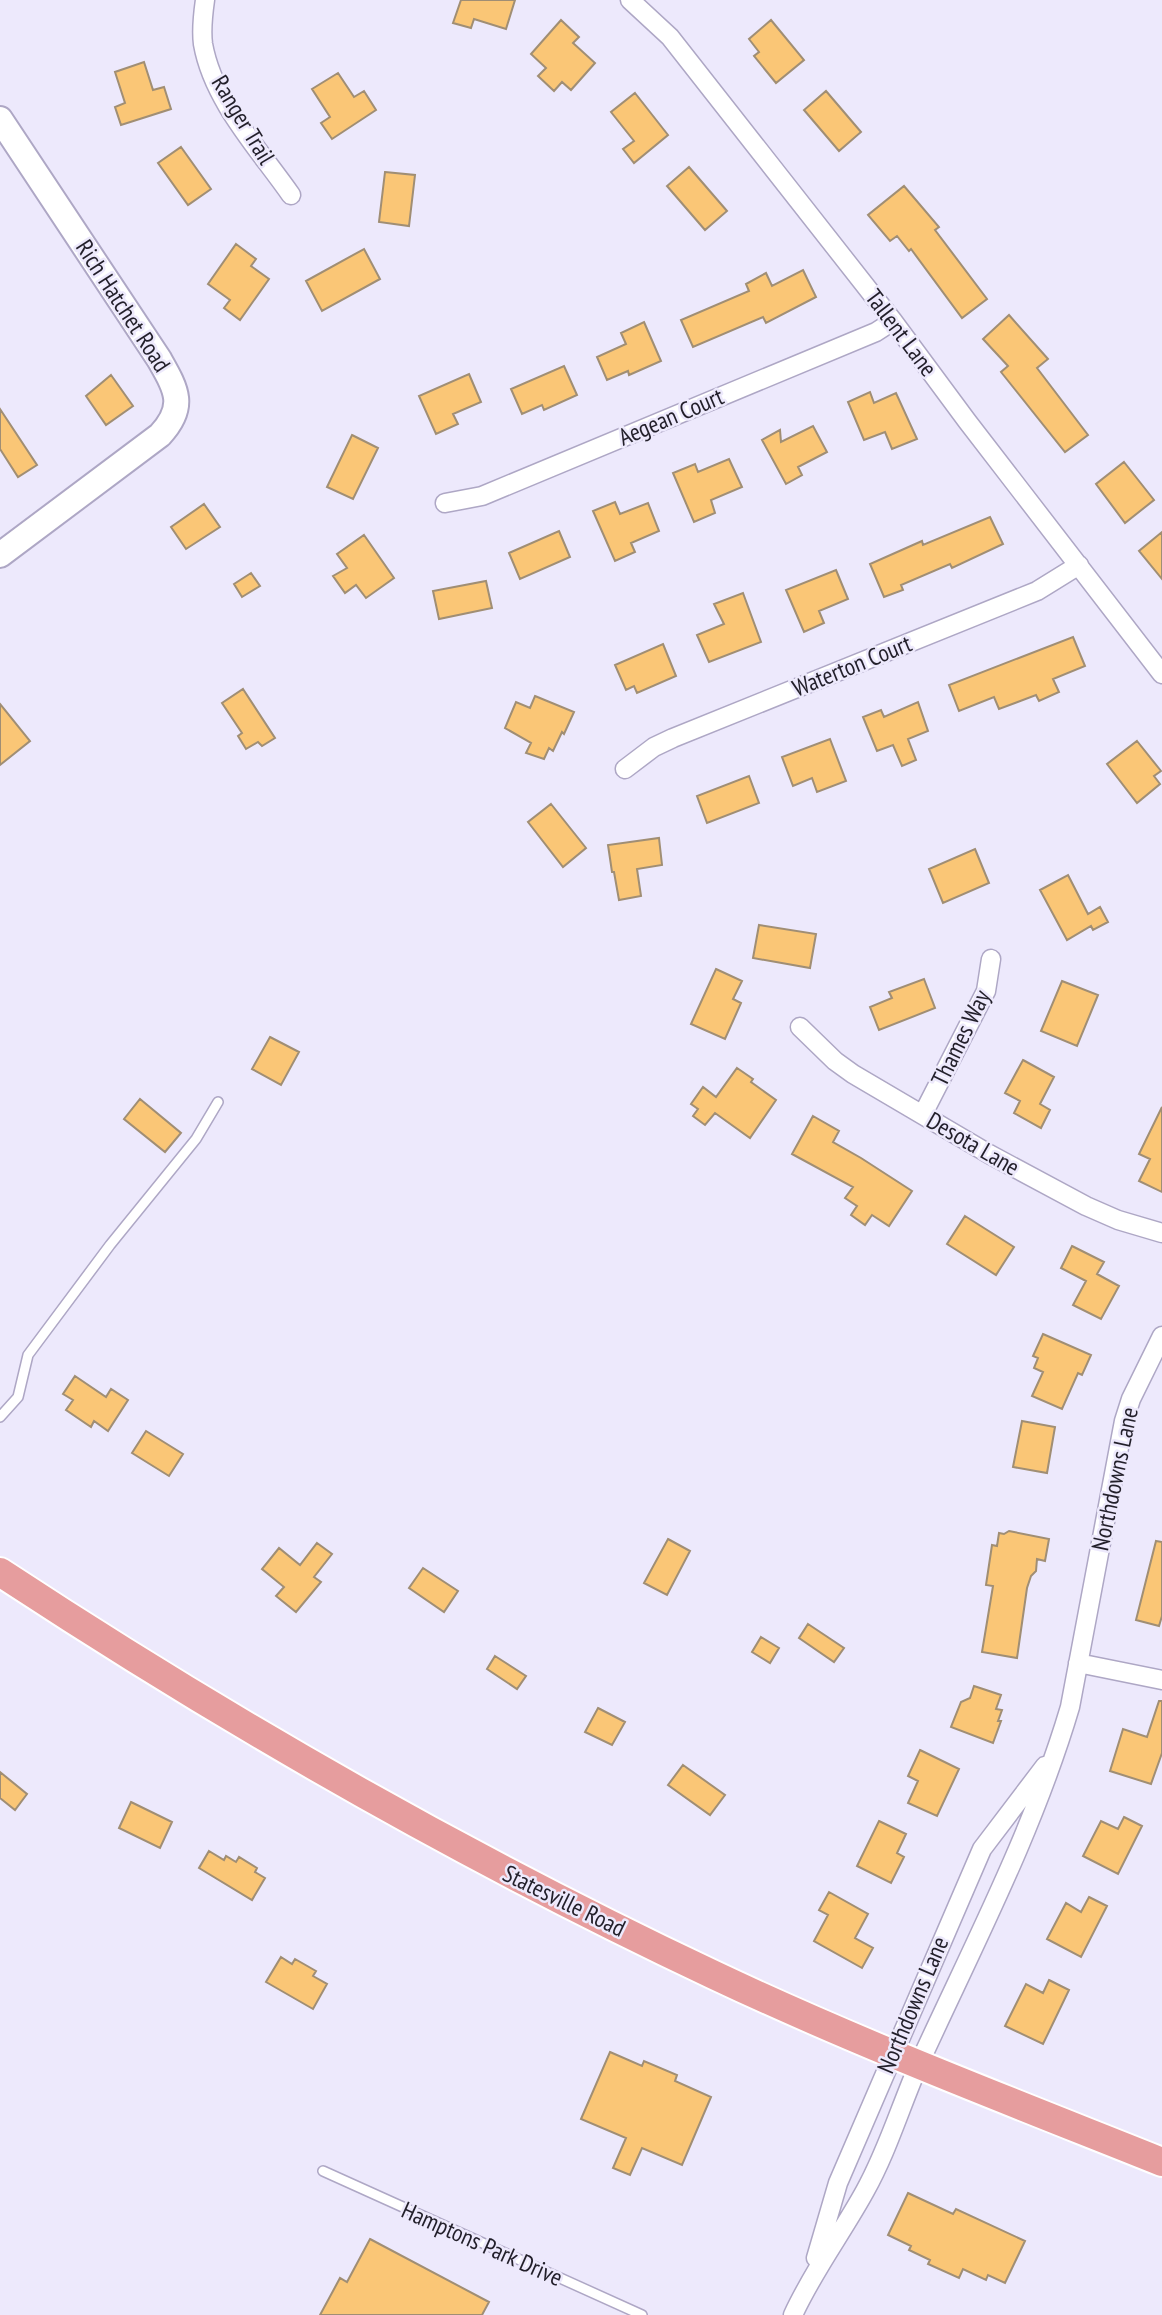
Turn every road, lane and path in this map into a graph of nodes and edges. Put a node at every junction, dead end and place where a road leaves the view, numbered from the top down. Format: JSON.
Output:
{"nodes":[{"id":1,"x":205,"y":0,"type":"edge"},
{"id":2,"x":630,"y":0,"type":"edge"},
{"id":3,"x":0,"y":119,"type":"edge"},
{"id":4,"x":290,"y":195,"type":"dead end"},
{"id":5,"x":893,"y":321,"type":"junction"},
{"id":6,"x":445,"y":503,"type":"dead end"},
{"id":7,"x":0,"y":555,"type":"edge"},
{"id":8,"x":1079,"y":565,"type":"junction"},
{"id":9,"x":1162,"y":674,"type":"edge"},
{"id":10,"x":625,"y":769,"type":"dead end"},
{"id":11,"x":991,"y":960,"type":"dead end"},
{"id":12,"x":800,"y":1027,"type":"dead end"},
{"id":13,"x":218,"y":1102,"type":"dead end"},
{"id":14,"x":923,"y":1114,"type":"junction"},
{"id":15,"x":1162,"y":1233,"type":"edge"},
{"id":16,"x":1160,"y":1347,"type":"edge"},
{"id":17,"x":0,"y":1417,"type":"edge"},
{"id":18,"x":0,"y":1572,"type":"edge"},
{"id":19,"x":1078,"y":1663,"type":"junction"},
{"id":20,"x":1162,"y":1680,"type":"edge"},
{"id":21,"x":1058,"y":1749,"type":"junction"},
{"id":22,"x":892,"y":2054,"type":"junction"},
{"id":23,"x":919,"y":2065,"type":"junction"},
{"id":24,"x":1162,"y":2162,"type":"edge"},
{"id":25,"x":323,"y":2171,"type":"dead end"},
{"id":26,"x":809,"y":2281,"type":"junction"},
{"id":27,"x":642,"y":2315,"type":"edge"},
{"id":28,"x":793,"y":2315,"type":"edge"}],
"edges":[{"from":1,"to":4,"type":"street","name":"Ranger Trail"},
{"from":2,"to":5,"type":"street","name":"Tallent Lane"},
{"from":3,"to":7,"type":"street","name":"Rich Hatchet Road"},
{"from":5,"to":6,"type":"street","name":"Aegean Court"},
{"from":5,"to":8,"type":"street","name":"Tallent Lane"},
{"from":8,"to":9,"type":"street","name":"Tallent Lane"},
{"from":8,"to":10,"type":"street","name":"Waterton Court"},
{"from":11,"to":14,"type":"street","name":"Thames Way"},
{"from":12,"to":14,"type":"street","name":"Desota Lane"},
{"from":13,"to":17,"type":"lane"},
{"from":14,"to":15,"type":"street","name":"Desota Lane"},
{"from":16,"to":19,"type":"street","name":"Northdowns Lane"},
{"from":18,"to":22,"type":"main road","name":"Statesville Road"},
{"from":19,"to":20,"type":"street"},
{"from":19,"to":21,"type":"street","name":"Northdowns Lane"},
{"from":21,"to":22,"type":"street","name":"Northdowns Lane"},
{"from":21,"to":23,"type":"street","name":"Northdowns Lane"},
{"from":22,"to":23,"type":"main road","name":"Statesville Road"},
{"from":22,"to":26,"type":"street","name":"Northdowns Lane"},
{"from":23,"to":24,"type":"main road","name":"Statesville Road"},
{"from":23,"to":26,"type":"street","name":"Northdowns Lane"},
{"from":25,"to":27,"type":"lane","name":"Hamptons Park Drive"},
{"from":26,"to":28,"type":"street","name":"Northdowns Lane"}]}
